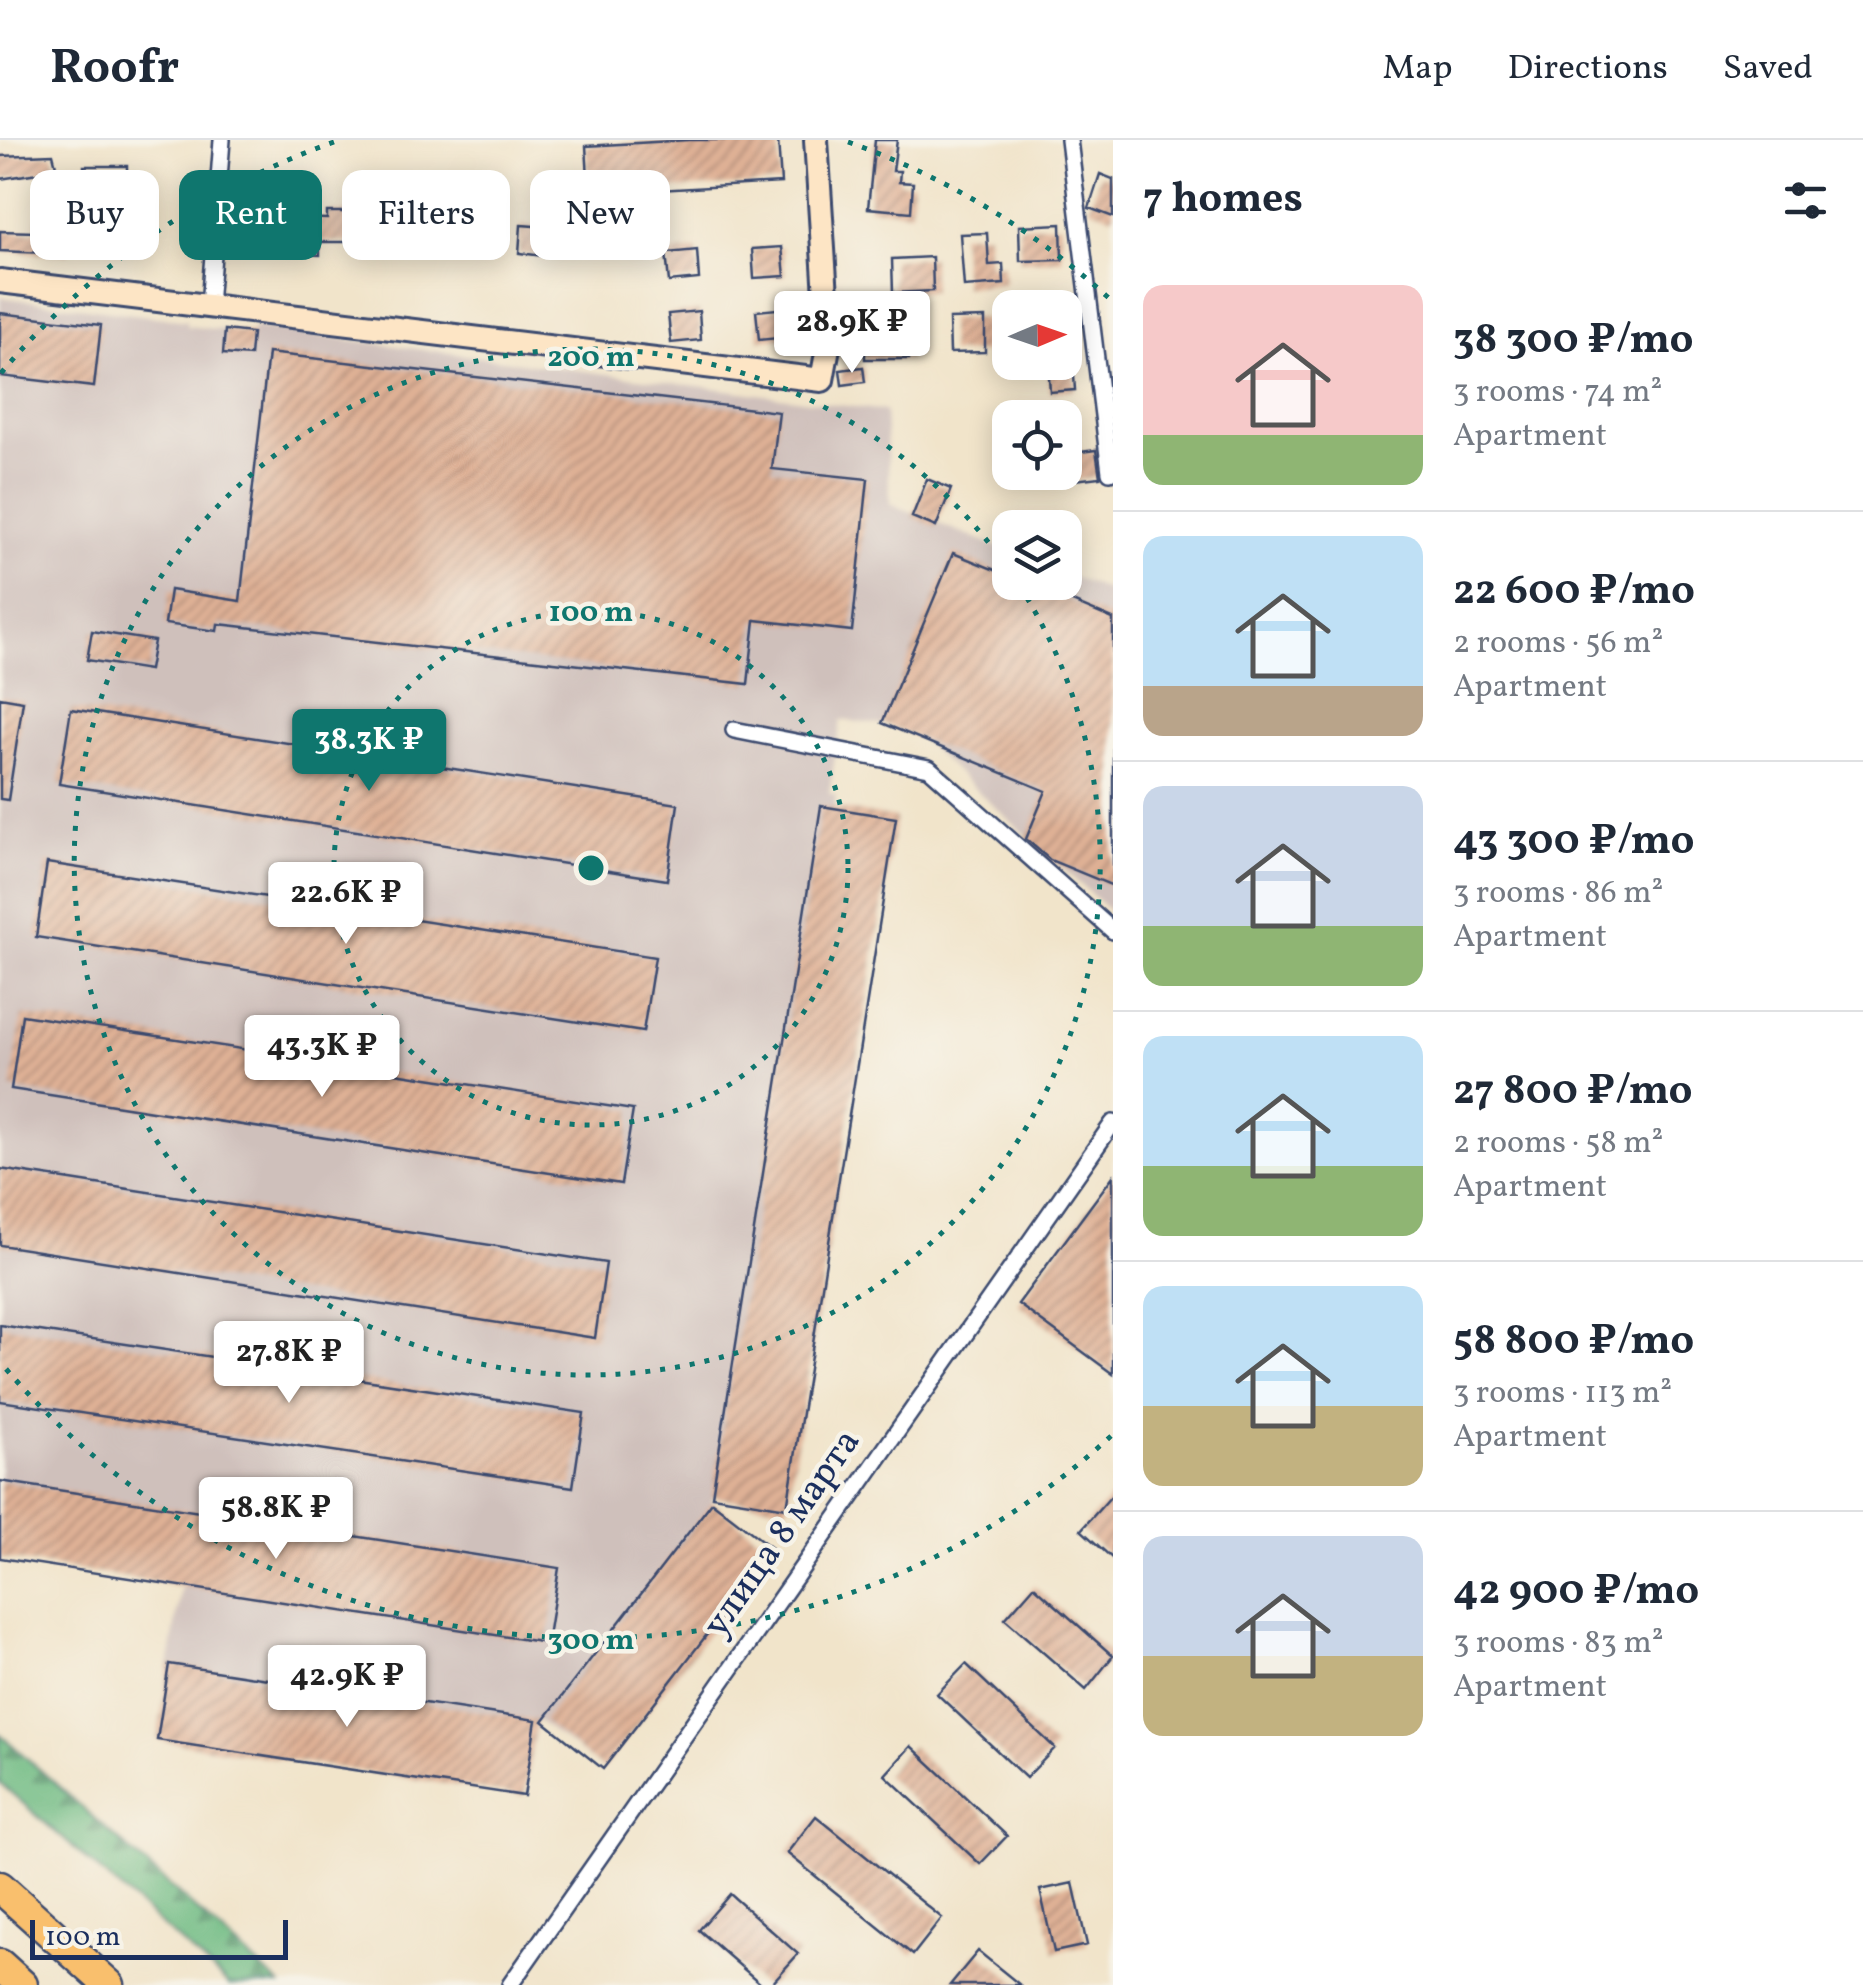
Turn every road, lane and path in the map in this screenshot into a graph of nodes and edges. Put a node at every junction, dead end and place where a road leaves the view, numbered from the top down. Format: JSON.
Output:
{"nodes":[{"id":1,"x":222,"y":140,"type":"edge"},
{"id":2,"x":816,"y":140,"type":"edge"},
{"id":3,"x":1069,"y":140,"type":"edge"},
{"id":4,"x":0,"y":281,"type":"edge"},
{"id":5,"x":209,"y":306,"type":"junction"},
{"id":6,"x":1110,"y":472,"type":"dead end"},
{"id":7,"x":734,"y":730,"type":"dead end"},
{"id":8,"x":1113,"y":931,"type":"edge"},
{"id":9,"x":1113,"y":1123,"type":"edge"},
{"id":10,"x":0,"y":1888,"type":"edge"},
{"id":11,"x":0,"y":1965,"type":"edge"},
{"id":12,"x":22,"y":1985,"type":"edge"},
{"id":13,"x":108,"y":1985,"type":"edge"},
{"id":14,"x":510,"y":1985,"type":"edge"}],
"edges":[{"from":1,"to":5,"type":"street"},
{"from":2,"to":5,"type":"street"},
{"from":3,"to":6,"type":"street"},
{"from":4,"to":5,"type":"street"},
{"from":7,"to":8,"type":"street"},
{"from":9,"to":14,"type":"street","name":"улица 8 марта"},
{"from":10,"to":13,"type":"highway"},
{"from":11,"to":12,"type":"highway"}]}
